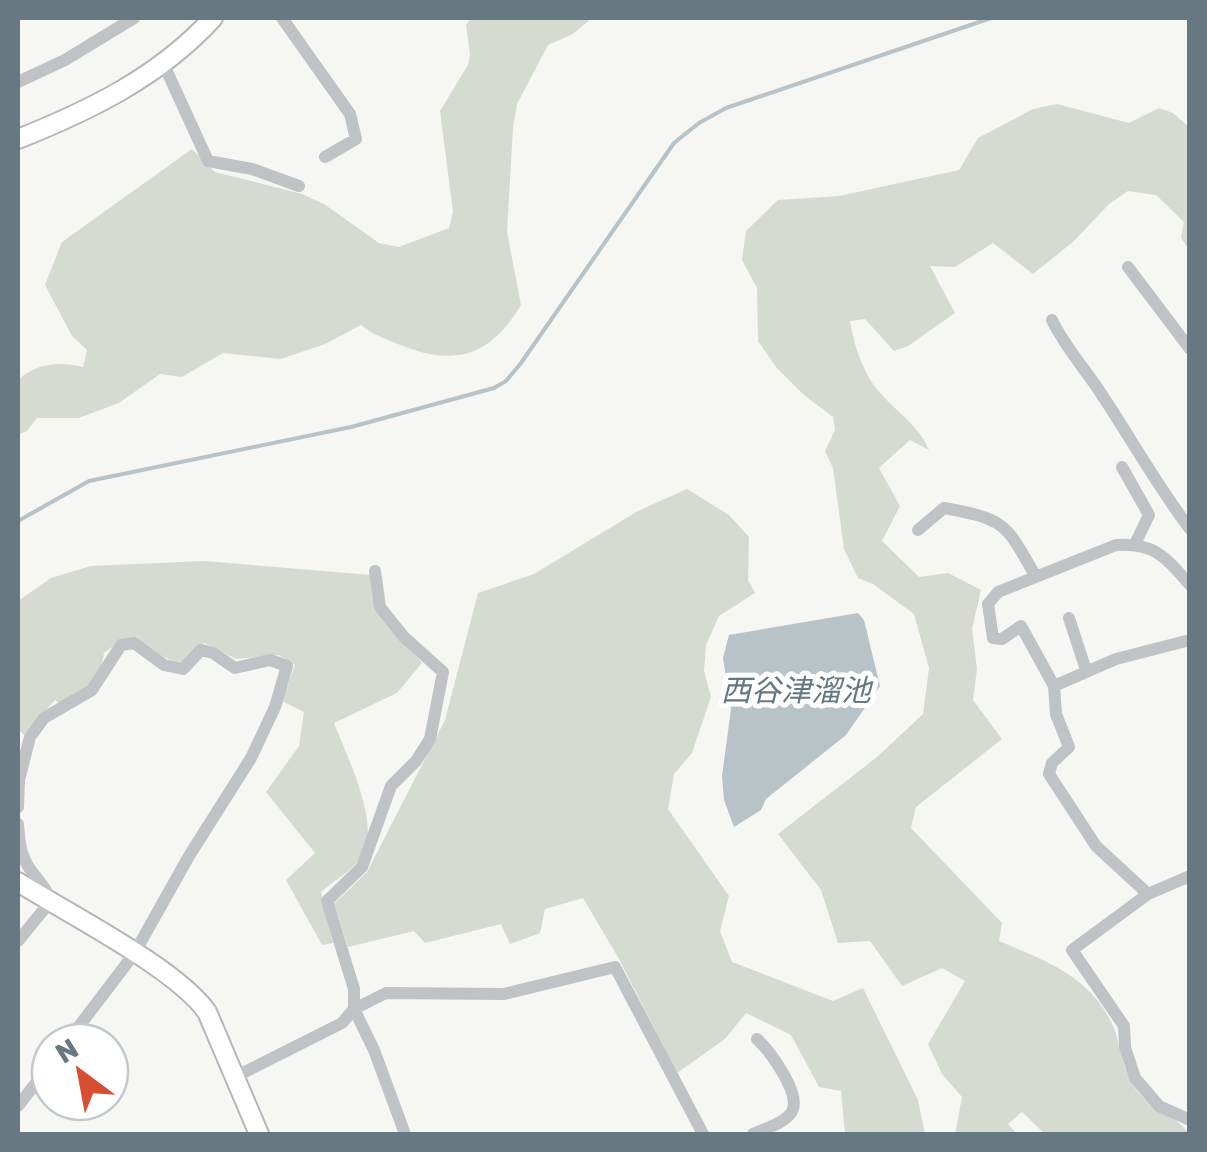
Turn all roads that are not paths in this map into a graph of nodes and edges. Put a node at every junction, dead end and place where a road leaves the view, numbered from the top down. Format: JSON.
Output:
{"nodes":[{"id":1,"x":134,"y":18,"type":"edge"},
{"id":2,"x":213,"y":18,"type":"edge"},
{"id":3,"x":282,"y":18,"type":"edge"},
{"id":4,"x":164,"y":65,"type":"junction"},
{"id":5,"x":18,"y":82,"type":"edge"},
{"id":6,"x":18,"y":138,"type":"edge"},
{"id":7,"x":325,"y":157,"type":"dead end"},
{"id":8,"x":299,"y":186,"type":"dead end"},
{"id":9,"x":1128,"y":268,"type":"dead end"},
{"id":10,"x":1052,"y":320,"type":"dead end"},
{"id":11,"x":1190,"y":349,"type":"edge"},
{"id":12,"x":1122,"y":468,"type":"dead end"},
{"id":13,"x":1190,"y":529,"type":"edge"},
{"id":14,"x":918,"y":530,"type":"dead end"},
{"id":15,"x":1136,"y":544,"type":"junction"},
{"id":16,"x":375,"y":572,"type":"dead end"},
{"id":17,"x":1036,"y":577,"type":"junction"},
{"id":18,"x":1190,"y":585,"type":"edge"},
{"id":19,"x":1069,"y":618,"type":"dead end"},
{"id":20,"x":1190,"y":640,"type":"edge"},
{"id":21,"x":1086,"y":670,"type":"junction"},
{"id":22,"x":1054,"y":686,"type":"junction"},
{"id":23,"x":18,"y":807,"type":"edge"},
{"id":24,"x":18,"y":824,"type":"edge"},
{"id":25,"x":1190,"y":876,"type":"edge"},
{"id":26,"x":18,"y":882,"type":"edge"},
{"id":27,"x":1148,"y":894,"type":"junction"},
{"id":28,"x":50,"y":902,"type":"junction"},
{"id":29,"x":18,"y":941,"type":"edge"},
{"id":30,"x":134,"y":954,"type":"junction"},
{"id":31,"x":354,"y":1009,"type":"junction"},
{"id":32,"x":82,"y":1022,"type":"edge"},
{"id":33,"x":758,"y":1039,"type":"dead end"},
{"id":34,"x":233,"y":1078,"type":"junction"},
{"id":35,"x":1190,"y":1120,"type":"edge"},
{"id":36,"x":259,"y":1134,"type":"edge"},
{"id":37,"x":405,"y":1134,"type":"edge"},
{"id":38,"x":702,"y":1134,"type":"edge"},
{"id":39,"x":753,"y":1134,"type":"edge"}],
"edges":[{"from":1,"to":5,"type":"street"},
{"from":2,"to":4,"type":"street"},
{"from":3,"to":7,"type":"street"},
{"from":4,"to":6,"type":"street"},
{"from":4,"to":8,"type":"street"},
{"from":9,"to":11,"type":"street"},
{"from":10,"to":13,"type":"street"},
{"from":12,"to":15,"type":"street"},
{"from":14,"to":17,"type":"street"},
{"from":15,"to":17,"type":"street"},
{"from":15,"to":18,"type":"street"},
{"from":16,"to":31,"type":"street"},
{"from":17,"to":22,"type":"street"},
{"from":19,"to":21,"type":"street"},
{"from":20,"to":21,"type":"street"},
{"from":21,"to":22,"type":"street"},
{"from":22,"to":27,"type":"street"},
{"from":23,"to":30,"type":"street"},
{"from":24,"to":28,"type":"street"},
{"from":25,"to":27,"type":"street"},
{"from":26,"to":28,"type":"street"},
{"from":27,"to":35,"type":"street"},
{"from":28,"to":29,"type":"street"},
{"from":28,"to":30,"type":"street"},
{"from":30,"to":32,"type":"street"},
{"from":30,"to":34,"type":"street"},
{"from":31,"to":34,"type":"street"},
{"from":31,"to":37,"type":"street"},
{"from":31,"to":38,"type":"street"},
{"from":33,"to":39,"type":"street"},
{"from":34,"to":36,"type":"street"}]}
